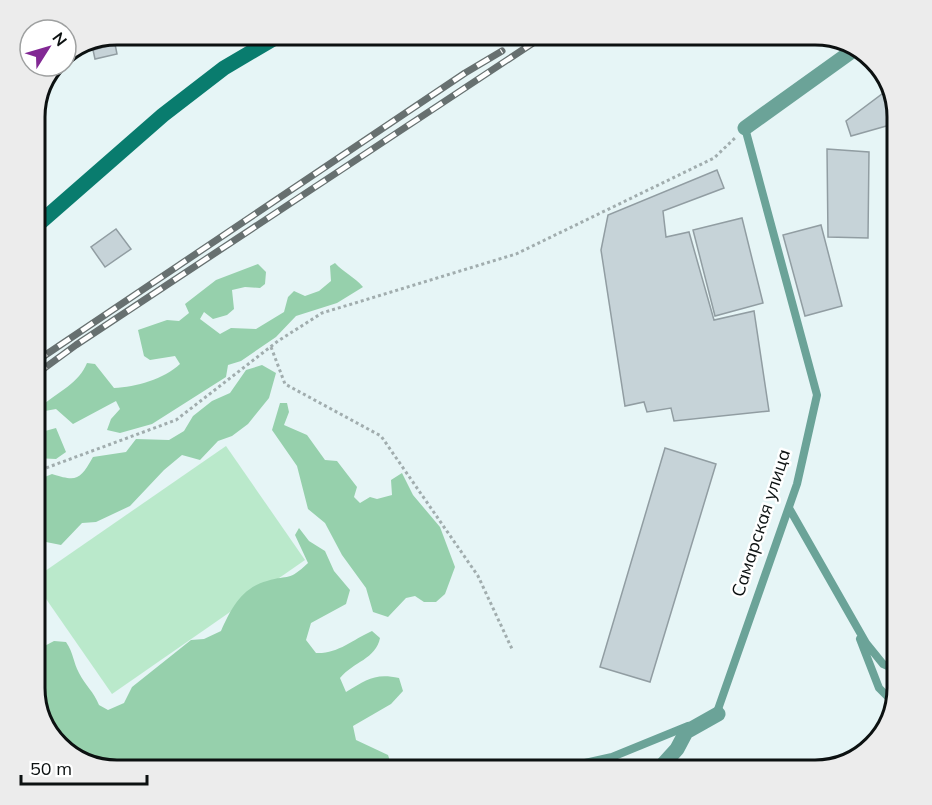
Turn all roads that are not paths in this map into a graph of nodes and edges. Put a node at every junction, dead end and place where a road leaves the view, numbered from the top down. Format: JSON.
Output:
{"nodes":[{"id":1,"x":262,"y":45,"type":"edge"},
{"id":2,"x":849,"y":54,"type":"edge"},
{"id":3,"x":745,"y":128,"type":"joint"},
{"id":4,"x":45,"y":218,"type":"edge"},
{"id":5,"x":789,"y":508,"type":"junction"},
{"id":6,"x":852,"y":620,"type":"junction"},
{"id":7,"x":887,"y":666,"type":"edge"},
{"id":8,"x":886,"y":695,"type":"edge"},
{"id":9,"x":718,"y":714,"type":"junction"},
{"id":10,"x":599,"y":760,"type":"edge"},
{"id":11,"x":668,"y":760,"type":"edge"}],
"edges":[{"from":1,"to":4,"type":"main road"},
{"from":2,"to":3,"type":"street"},
{"from":3,"to":5,"type":"lane","name":"Самарская улица"},
{"from":5,"to":6,"type":"lane"},
{"from":5,"to":9,"type":"lane","name":"Самарская улица"},
{"from":6,"to":7,"type":"lane"},
{"from":6,"to":8,"type":"lane"},
{"from":9,"to":10,"type":"lane"},
{"from":9,"to":11,"type":"street"}]}
